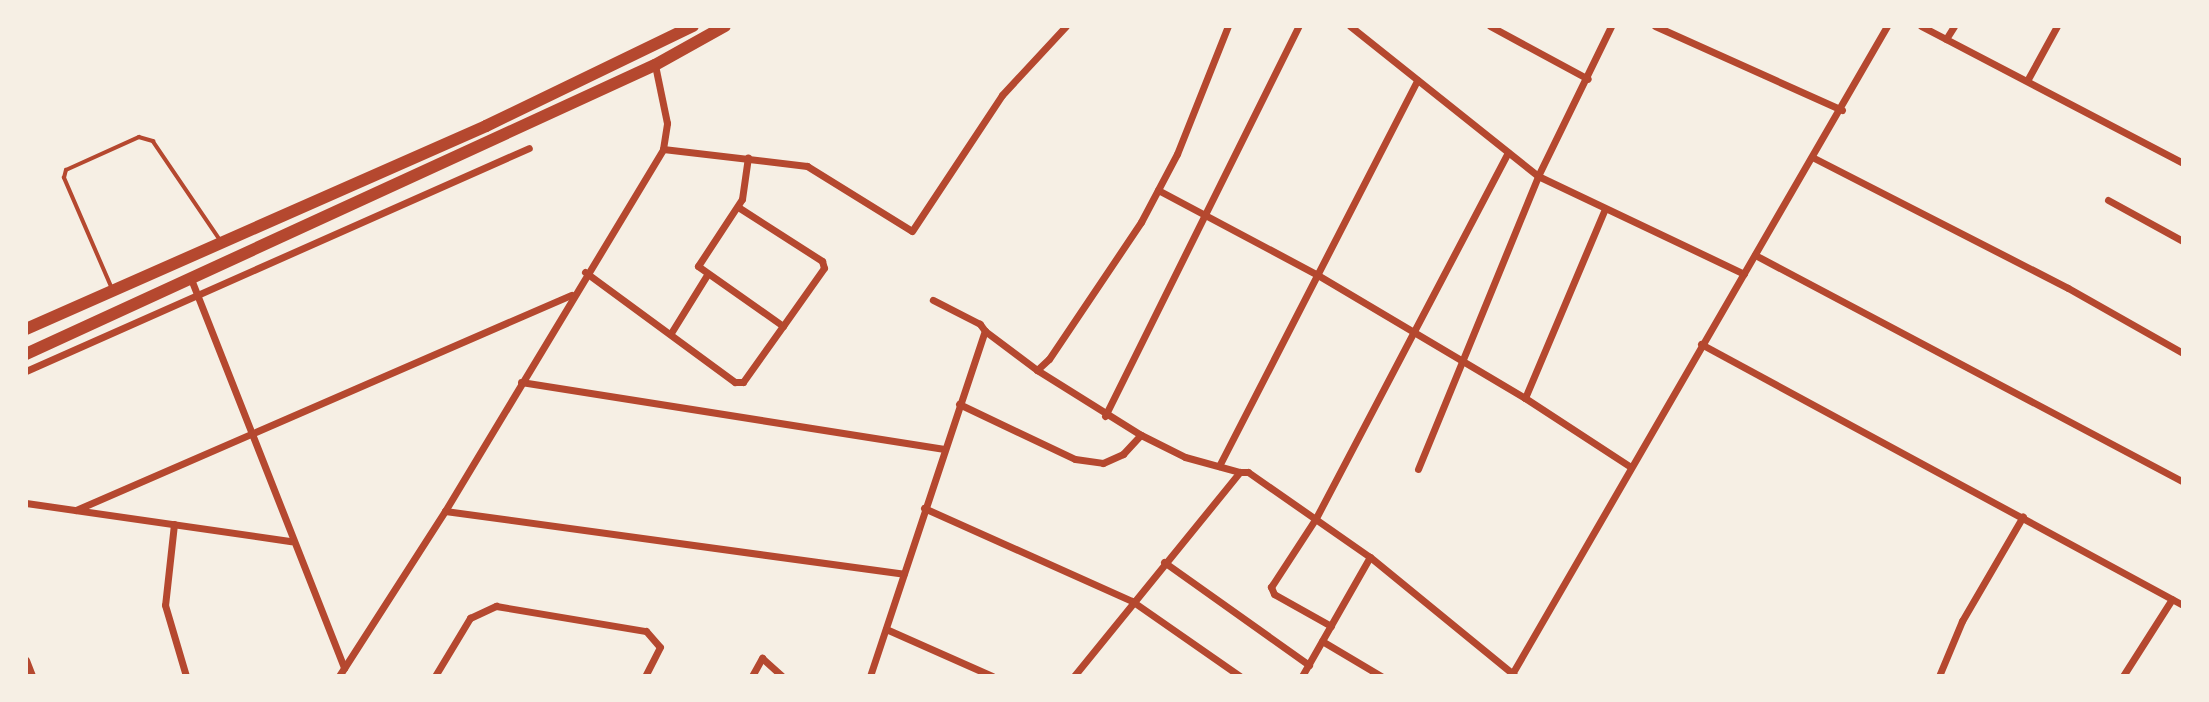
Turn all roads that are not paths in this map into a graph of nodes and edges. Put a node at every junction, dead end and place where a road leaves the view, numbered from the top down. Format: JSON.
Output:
{"nodes":[{"id":1,"x":693,"y":26,"type":"edge"},
{"id":2,"x":725,"y":26,"type":"edge"},
{"id":3,"x":1066,"y":26,"type":"edge"},
{"id":4,"x":1228,"y":26,"type":"edge"},
{"id":5,"x":1298,"y":26,"type":"edge"},
{"id":6,"x":1350,"y":26,"type":"edge"},
{"id":7,"x":1490,"y":26,"type":"edge"},
{"id":8,"x":1611,"y":26,"type":"edge"},
{"id":9,"x":1655,"y":26,"type":"edge"},
{"id":10,"x":1886,"y":26,"type":"edge"},
{"id":11,"x":1921,"y":26,"type":"edge"},
{"id":12,"x":1954,"y":26,"type":"edge"},
{"id":13,"x":2057,"y":26,"type":"edge"},
{"id":14,"x":1946,"y":39,"type":"junction"},
{"id":15,"x":655,"y":65,"type":"junction"},
{"id":16,"x":1588,"y":79,"type":"junction"},
{"id":17,"x":2028,"y":79,"type":"junction"},
{"id":18,"x":1417,"y":80,"type":"junction"},
{"id":19,"x":1842,"y":110,"type":"junction"},
{"id":20,"x":529,"y":148,"type":"dead end"},
{"id":21,"x":663,"y":149,"type":"junction"},
{"id":22,"x":1508,"y":152,"type":"junction"},
{"id":23,"x":748,"y":157,"type":"junction"},
{"id":24,"x":1814,"y":158,"type":"junction"},
{"id":25,"x":2183,"y":163,"type":"edge"},
{"id":26,"x":1538,"y":176,"type":"junction"},
{"id":27,"x":1158,"y":190,"type":"junction"},
{"id":28,"x":2108,"y":200,"type":"dead end"},
{"id":29,"x":738,"y":207,"type":"junction"},
{"id":30,"x":1604,"y":211,"type":"junction"},
{"id":31,"x":1207,"y":218,"type":"junction"},
{"id":32,"x":2183,"y":242,"type":"edge"},
{"id":33,"x":222,"y":243,"type":"junction"},
{"id":34,"x":1755,"y":255,"type":"junction"},
{"id":35,"x":585,"y":272,"type":"junction"},
{"id":36,"x":1316,"y":274,"type":"junction"},
{"id":37,"x":1744,"y":274,"type":"junction"},
{"id":38,"x":707,"y":275,"type":"junction"},
{"id":39,"x":191,"y":279,"type":"junction"},
{"id":40,"x":113,"y":291,"type":"junction"},
{"id":41,"x":197,"y":295,"type":"junction"},
{"id":42,"x":571,"y":295,"type":"junction"},
{"id":43,"x":933,"y":300,"type":"dead end"},
{"id":44,"x":783,"y":326,"type":"junction"},
{"id":45,"x":26,"y":329,"type":"edge"},
{"id":46,"x":985,"y":331,"type":"junction"},
{"id":47,"x":1417,"y":332,"type":"junction"},
{"id":48,"x":671,"y":334,"type":"junction"},
{"id":49,"x":1701,"y":344,"type":"junction"},
{"id":50,"x":2183,"y":353,"type":"edge"},
{"id":51,"x":26,"y":354,"type":"edge"},
{"id":52,"x":1462,"y":363,"type":"junction"},
{"id":53,"x":1037,"y":370,"type":"junction"},
{"id":54,"x":26,"y":371,"type":"edge"},
{"id":55,"x":521,"y":382,"type":"junction"},
{"id":56,"x":1525,"y":398,"type":"junction"},
{"id":57,"x":959,"y":404,"type":"junction"},
{"id":58,"x":1105,"y":416,"type":"junction"},
{"id":59,"x":1141,"y":435,"type":"junction"},
{"id":60,"x":253,"y":437,"type":"junction"},
{"id":61,"x":943,"y":449,"type":"junction"},
{"id":62,"x":1219,"y":466,"type":"junction"},
{"id":63,"x":1631,"y":467,"type":"junction"},
{"id":64,"x":1418,"y":469,"type":"dead end"},
{"id":65,"x":1240,"y":472,"type":"junction"},
{"id":66,"x":2183,"y":482,"type":"edge"},
{"id":67,"x":26,"y":503,"type":"edge"},
{"id":68,"x":925,"y":508,"type":"junction"},
{"id":69,"x":76,"y":510,"type":"junction"},
{"id":70,"x":445,"y":511,"type":"junction"},
{"id":71,"x":2023,"y":516,"type":"junction"},
{"id":72,"x":1316,"y":518,"type":"junction"},
{"id":73,"x":174,"y":524,"type":"junction"},
{"id":74,"x":291,"y":541,"type":"junction"},
{"id":75,"x":1370,"y":557,"type":"junction"},
{"id":76,"x":1164,"y":562,"type":"junction"},
{"id":77,"x":904,"y":574,"type":"junction"},
{"id":78,"x":2172,"y":599,"type":"junction"},
{"id":79,"x":1132,"y":601,"type":"junction"},
{"id":80,"x":2183,"y":605,"type":"edge"},
{"id":81,"x":1331,"y":626,"type":"junction"},
{"id":82,"x":887,"y":629,"type":"junction"},
{"id":83,"x":1322,"y":641,"type":"junction"},
{"id":84,"x":26,"y":660,"type":"edge"},
{"id":85,"x":1309,"y":665,"type":"junction"},
{"id":86,"x":342,"y":672,"type":"edge"},
{"id":87,"x":1513,"y":675,"type":"edge"},
{"id":88,"x":32,"y":676,"type":"edge"},
{"id":89,"x":186,"y":676,"type":"edge"},
{"id":90,"x":435,"y":676,"type":"edge"},
{"id":91,"x":645,"y":676,"type":"edge"},
{"id":92,"x":752,"y":676,"type":"edge"},
{"id":93,"x":782,"y":676,"type":"edge"},
{"id":94,"x":870,"y":676,"type":"edge"},
{"id":95,"x":992,"y":676,"type":"edge"},
{"id":96,"x":1074,"y":676,"type":"edge"},
{"id":97,"x":1240,"y":676,"type":"edge"},
{"id":98,"x":1302,"y":676,"type":"edge"},
{"id":99,"x":1381,"y":676,"type":"edge"},
{"id":100,"x":1939,"y":676,"type":"edge"},
{"id":101,"x":2123,"y":676,"type":"edge"}],
"edges":[{"from":1,"to":33,"type":"highway"},
{"from":2,"to":15,"type":"highway"},
{"from":3,"to":23,"type":"street"},
{"from":4,"to":27,"type":"street"},
{"from":5,"to":31,"type":"street"},
{"from":6,"to":18,"type":"street"},
{"from":7,"to":16,"type":"street"},
{"from":8,"to":16,"type":"street"},
{"from":9,"to":19,"type":"street"},
{"from":10,"to":19,"type":"street"},
{"from":11,"to":14,"type":"street"},
{"from":12,"to":14,"type":"street"},
{"from":13,"to":17,"type":"street"},
{"from":14,"to":17,"type":"street"},
{"from":15,"to":21,"type":"street"},
{"from":15,"to":39,"type":"highway"},
{"from":16,"to":26,"type":"street"},
{"from":17,"to":25,"type":"street"},
{"from":18,"to":22,"type":"street"},
{"from":18,"to":36,"type":"street"},
{"from":19,"to":24,"type":"street"},
{"from":20,"to":41,"type":"street"},
{"from":21,"to":23,"type":"street"},
{"from":21,"to":35,"type":"street"},
{"from":22,"to":26,"type":"street"},
{"from":22,"to":47,"type":"street"},
{"from":23,"to":29,"type":"street"},
{"from":24,"to":34,"type":"street"},
{"from":24,"to":50,"type":"street"},
{"from":26,"to":30,"type":"street"},
{"from":26,"to":52,"type":"street"},
{"from":27,"to":31,"type":"street"},
{"from":27,"to":53,"type":"street"},
{"from":28,"to":32,"type":"street"},
{"from":29,"to":38,"type":"street"},
{"from":29,"to":44,"type":"street"},
{"from":30,"to":37,"type":"street"},
{"from":30,"to":56,"type":"street"},
{"from":31,"to":36,"type":"street"},
{"from":31,"to":58,"type":"street"},
{"from":33,"to":40,"type":"highway"},
{"from":33,"to":40,"type":"lane"},
{"from":34,"to":37,"type":"street"},
{"from":34,"to":66,"type":"street"},
{"from":35,"to":42,"type":"street"},
{"from":35,"to":48,"type":"street"},
{"from":36,"to":47,"type":"street"},
{"from":36,"to":62,"type":"street"},
{"from":37,"to":49,"type":"street"},
{"from":38,"to":44,"type":"street"},
{"from":38,"to":48,"type":"street"},
{"from":39,"to":41,"type":"street"},
{"from":39,"to":51,"type":"highway"},
{"from":40,"to":45,"type":"highway"},
{"from":41,"to":54,"type":"street"},
{"from":41,"to":60,"type":"street"},
{"from":42,"to":55,"type":"street"},
{"from":42,"to":60,"type":"street"},
{"from":43,"to":46,"type":"street"},
{"from":44,"to":48,"type":"street"},
{"from":46,"to":53,"type":"street"},
{"from":46,"to":57,"type":"street"},
{"from":47,"to":52,"type":"street"},
{"from":47,"to":72,"type":"street"},
{"from":49,"to":63,"type":"street"},
{"from":49,"to":71,"type":"street"},
{"from":52,"to":56,"type":"street"},
{"from":52,"to":64,"type":"street"},
{"from":53,"to":58,"type":"street"},
{"from":55,"to":61,"type":"street"},
{"from":55,"to":70,"type":"street"},
{"from":56,"to":63,"type":"street"},
{"from":57,"to":59,"type":"street"},
{"from":57,"to":61,"type":"street"},
{"from":58,"to":59,"type":"street"},
{"from":59,"to":62,"type":"street"},
{"from":60,"to":69,"type":"street"},
{"from":60,"to":74,"type":"street"},
{"from":61,"to":68,"type":"street"},
{"from":62,"to":65,"type":"street"},
{"from":63,"to":87,"type":"street"},
{"from":65,"to":72,"type":"street"},
{"from":65,"to":76,"type":"street"},
{"from":67,"to":69,"type":"street"},
{"from":68,"to":77,"type":"street"},
{"from":68,"to":79,"type":"street"},
{"from":69,"to":73,"type":"street"},
{"from":70,"to":77,"type":"street"},
{"from":70,"to":86,"type":"street"},
{"from":71,"to":78,"type":"street"},
{"from":71,"to":100,"type":"street"},
{"from":72,"to":75,"type":"street"},
{"from":72,"to":81,"type":"street"},
{"from":73,"to":74,"type":"street"},
{"from":73,"to":89,"type":"street"},
{"from":74,"to":86,"type":"street"},
{"from":75,"to":81,"type":"street"},
{"from":75,"to":87,"type":"street"},
{"from":76,"to":79,"type":"street"},
{"from":76,"to":85,"type":"street"},
{"from":77,"to":82,"type":"street"},
{"from":78,"to":80,"type":"street"},
{"from":78,"to":101,"type":"street"},
{"from":79,"to":96,"type":"street"},
{"from":79,"to":97,"type":"street"},
{"from":81,"to":83,"type":"street"},
{"from":82,"to":94,"type":"street"},
{"from":82,"to":95,"type":"street"},
{"from":83,"to":85,"type":"street"},
{"from":83,"to":99,"type":"street"},
{"from":84,"to":88,"type":"street"},
{"from":85,"to":98,"type":"street"},
{"from":90,"to":91,"type":"street"},
{"from":92,"to":93,"type":"street"}]}
